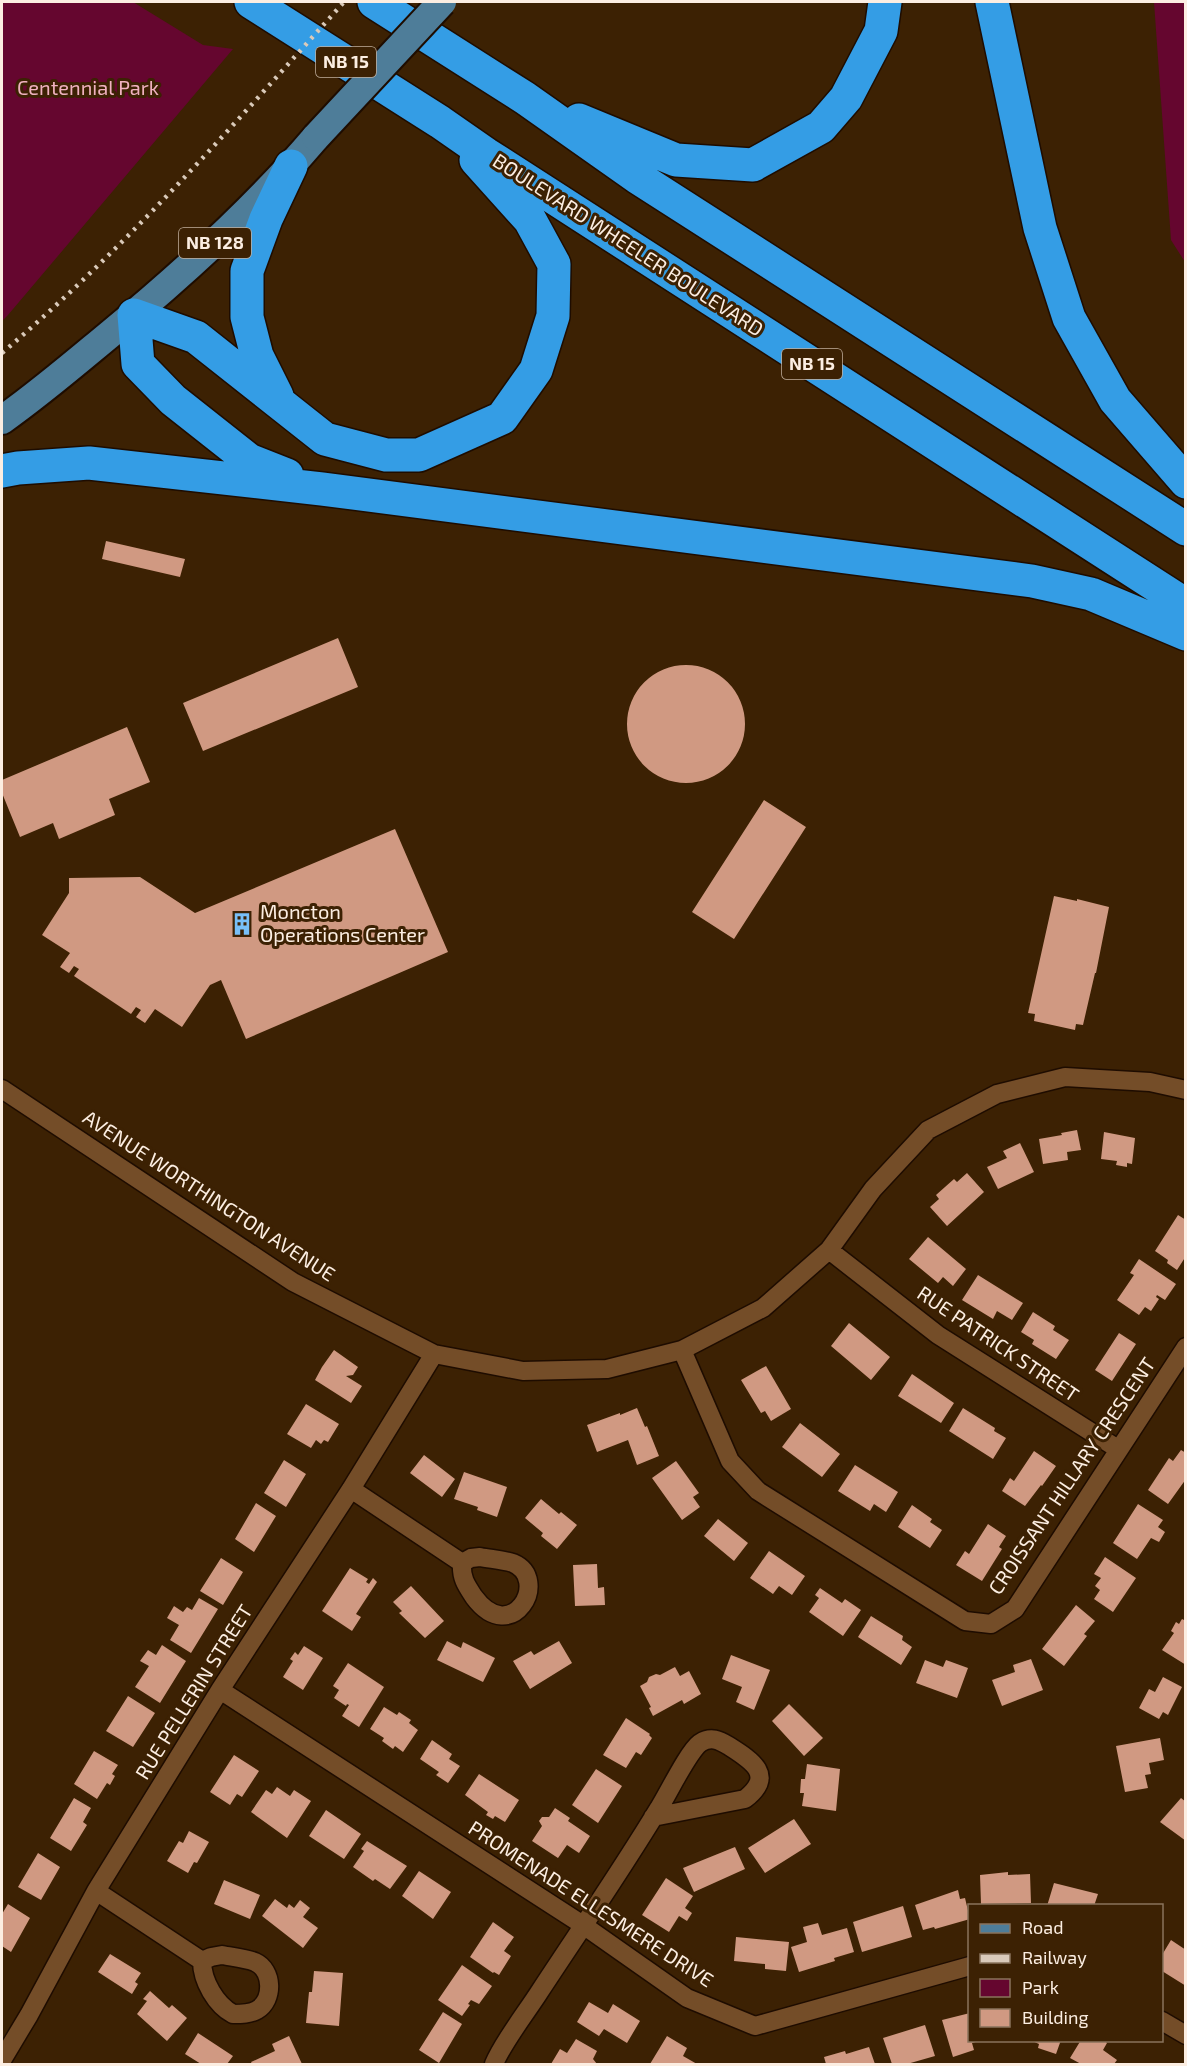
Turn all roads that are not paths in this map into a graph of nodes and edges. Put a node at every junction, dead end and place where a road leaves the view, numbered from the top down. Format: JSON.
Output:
{"nodes":[{"id":1,"x":251,"y":2,"type":"edge"},
{"id":2,"x":374,"y":2,"type":"edge"},
{"id":3,"x":442,"y":2,"type":"edge"},
{"id":4,"x":885,"y":2,"type":"edge"},
{"id":5,"x":992,"y":2,"type":"edge"},
{"id":6,"x":525,"y":98,"type":"junction"},
{"id":7,"x":440,"y":122,"type":"junction"},
{"id":8,"x":291,"y":166,"type":"junction"},
{"id":9,"x":134,"y":315,"type":"junction"},
{"id":10,"x":282,"y":406,"type":"junction"},
{"id":11,"x":2,"y":420,"type":"edge"},
{"id":12,"x":2,"y":471,"type":"edge"},
{"id":13,"x":1185,"y":482,"type":"edge"},
{"id":14,"x":322,"y":489,"type":"junction"},
{"id":15,"x":1185,"y":529,"type":"edge"},
{"id":16,"x":1185,"y":605,"type":"edge"},
{"id":17,"x":1185,"y":634,"type":"edge"},
{"id":18,"x":2,"y":1089,"type":"edge"},
{"id":19,"x":1185,"y":1090,"type":"edge"},
{"id":20,"x":829,"y":1250,"type":"junction"},
{"id":21,"x":1185,"y":1347,"type":"edge"},
{"id":22,"x":682,"y":1350,"type":"junction"},
{"id":23,"x":434,"y":1354,"type":"junction"},
{"id":24,"x":1118,"y":1449,"type":"junction"},
{"id":25,"x":351,"y":1489,"type":"junction"},
{"id":26,"x":462,"y":1563,"type":"dead end"},
{"id":27,"x":220,"y":1690,"type":"junction"},
{"id":28,"x":653,"y":1817,"type":"junction"},
{"id":29,"x":96,"y":1891,"type":"junction"},
{"id":30,"x":583,"y":1926,"type":"junction"},
{"id":31,"x":202,"y":1961,"type":"dead end"},
{"id":32,"x":968,"y":1966,"type":"edge"},
{"id":33,"x":1163,"y":2022,"type":"edge"},
{"id":34,"x":1185,"y":2036,"type":"edge"},
{"id":35,"x":2,"y":2060,"type":"edge"},
{"id":36,"x":494,"y":2064,"type":"edge"}],
"edges":[{"from":1,"to":7,"type":"highway","name":"BOULEVARD WHEELER BOULEVARD","number":"NB 15"},
{"from":2,"to":6,"type":"highway"},
{"from":3,"to":8,"type":"main road","number":"NB 128","bridge":true},
{"from":4,"to":6,"type":"highway"},
{"from":5,"to":13,"type":"highway"},
{"from":6,"to":15,"type":"highway"},
{"from":7,"to":10,"type":"highway"},
{"from":7,"to":16,"type":"highway","name":"BOULEVARD WHEELER BOULEVARD","number":"NB 15"},
{"from":8,"to":9,"type":"main road","number":"NB 128"},
{"from":8,"to":10,"type":"highway"},
{"from":9,"to":10,"type":"highway"},
{"from":9,"to":11,"type":"main road","number":"NB 128"},
{"from":9,"to":14,"type":"highway"},
{"from":12,"to":14,"type":"highway"},
{"from":14,"to":17,"type":"highway"},
{"from":18,"to":23,"type":"street","name":"AVENUE WORTHINGTON AVENUE"},
{"from":19,"to":20,"type":"street","name":"AVENUE WORTHINGTON AVENUE"},
{"from":20,"to":22,"type":"street","name":"AVENUE WORTHINGTON AVENUE"},
{"from":20,"to":24,"type":"street","name":"RUE PATRICK STREET"},
{"from":21,"to":24,"type":"street","name":"CROISSANT HILLARY CRESCENT"},
{"from":22,"to":23,"type":"street","name":"AVENUE WORTHINGTON AVENUE"},
{"from":22,"to":24,"type":"street","name":"CROISSANT HILLARY CRESCENT"},
{"from":23,"to":25,"type":"street","name":"RUE PELLERIN STREET"},
{"from":25,"to":26,"type":"street"},
{"from":25,"to":27,"type":"street","name":"RUE PELLERIN STREET"},
{"from":27,"to":29,"type":"street","name":"RUE PELLERIN STREET"},
{"from":27,"to":30,"type":"street","name":"PROMENADE ELLESMERE DRIVE"},
{"from":28,"to":28,"type":"street"},
{"from":28,"to":30,"type":"street"},
{"from":29,"to":31,"type":"street"},
{"from":29,"to":35,"type":"street","name":"RUE PELLERIN STREET"},
{"from":30,"to":32,"type":"street","name":"PROMENADE ELLESMERE DRIVE"},
{"from":30,"to":36,"type":"street"},
{"from":33,"to":34,"type":"street"}]}
